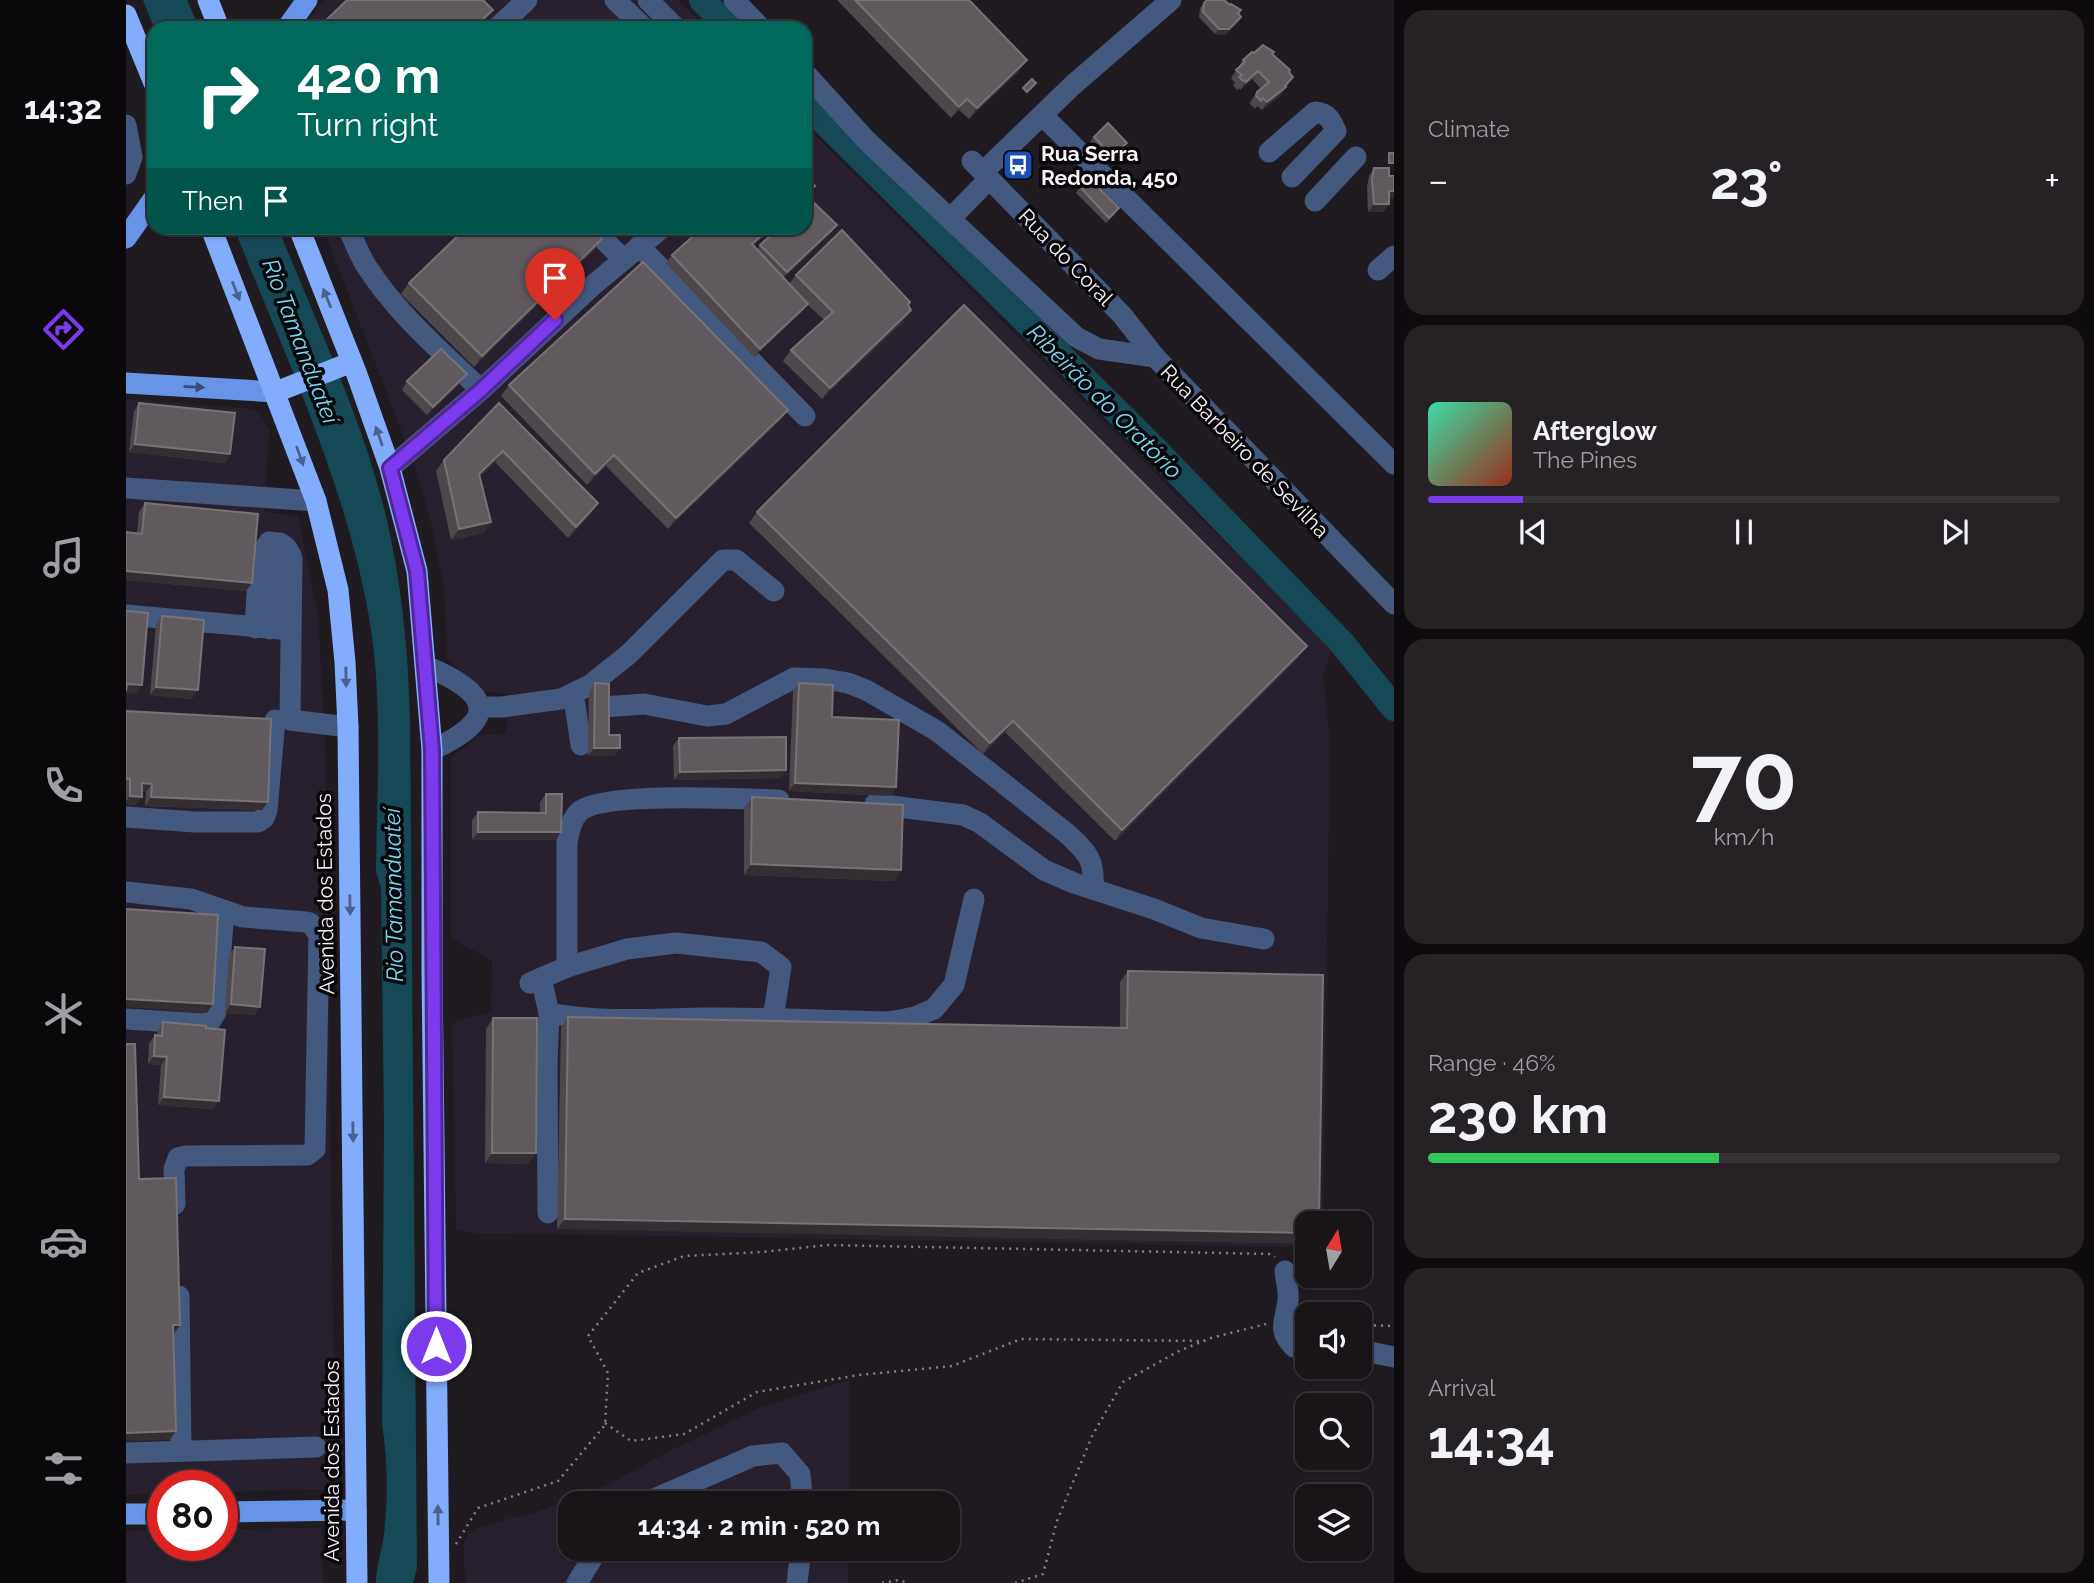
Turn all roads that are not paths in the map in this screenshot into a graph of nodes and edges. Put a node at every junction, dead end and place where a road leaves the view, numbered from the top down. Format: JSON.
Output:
{"nodes":[{"id":1,"x":208,"y":0,"type":"edge"},
{"id":2,"x":307,"y":0,"type":"edge"},
{"id":3,"x":615,"y":0,"type":"edge"},
{"id":4,"x":648,"y":0,"type":"edge"},
{"id":5,"x":734,"y":0,"type":"edge"},
{"id":6,"x":1171,"y":0,"type":"edge"},
{"id":7,"x":520,"y":3,"type":"edge"},
{"id":8,"x":126,"y":15,"type":"edge"},
{"id":9,"x":216,"y":21,"type":"edge"},
{"id":10,"x":291,"y":21,"type":"edge"},
{"id":11,"x":503,"y":21,"type":"edge"},
{"id":12,"x":637,"y":21,"type":"edge"},
{"id":13,"x":670,"y":21,"type":"edge"},
{"id":14,"x":754,"y":21,"type":"edge"},
{"id":15,"x":147,"y":66,"type":"edge"},
{"id":16,"x":812,"y":82,"type":"edge"},
{"id":17,"x":1042,"y":115,"type":"junction"},
{"id":18,"x":126,"y":125,"type":"edge"},
{"id":19,"x":1269,"y":152,"type":"dead end"},
{"id":20,"x":1356,"y":157,"type":"dead end"},
{"id":21,"x":981,"y":171,"type":"junction"},
{"id":22,"x":126,"y":174,"type":"edge"},
{"id":23,"x":1292,"y":177,"type":"dead end"},
{"id":24,"x":1315,"y":201,"type":"dead end"},
{"id":25,"x":147,"y":208,"type":"edge"},
{"id":26,"x":951,"y":218,"type":"junction"},
{"id":27,"x":214,"y":235,"type":"edge"},
{"id":28,"x":301,"y":235,"type":"edge"},
{"id":29,"x":351,"y":235,"type":"edge"},
{"id":30,"x":603,"y":235,"type":"edge"},
{"id":31,"x":653,"y":235,"type":"edge"},
{"id":32,"x":126,"y":239,"type":"edge"},
{"id":33,"x":631,"y":252,"type":"junction"},
{"id":34,"x":1394,"y":256,"type":"edge"},
{"id":35,"x":1378,"y":270,"type":"dead end"},
{"id":36,"x":1155,"y":357,"type":"junction"},
{"id":37,"x":344,"y":365,"type":"junction"},
{"id":38,"x":126,"y":383,"type":"edge"},
{"id":39,"x":283,"y":389,"type":"junction"},
{"id":40,"x":481,"y":390,"type":"junction"},
{"id":41,"x":804,"y":416,"type":"dead end"},
{"id":42,"x":1394,"y":464,"type":"edge"},
{"id":43,"x":390,"y":468,"type":"junction"},
{"id":44,"x":126,"y":488,"type":"edge"},
{"id":45,"x":316,"y":501,"type":"junction"},
{"id":46,"x":280,"y":543,"type":"dead end"},
{"id":47,"x":774,"y":591,"type":"dead end"},
{"id":48,"x":1394,"y":604,"type":"edge"},
{"id":49,"x":126,"y":615,"type":"edge"},
{"id":50,"x":272,"y":629,"type":"junction"},
{"id":51,"x":426,"y":666,"type":"junction"},
{"id":52,"x":582,"y":705,"type":"junction"},
{"id":53,"x":480,"y":707,"type":"junction"},
{"id":54,"x":275,"y":720,"type":"dead end"},
{"id":55,"x":348,"y":727,"type":"junction"},
{"id":56,"x":581,"y":745,"type":"dead end"},
{"id":57,"x":432,"y":750,"type":"junction"},
{"id":58,"x":802,"y":801,"type":"edge"},
{"id":59,"x":856,"y":803,"type":"edge"},
{"id":60,"x":126,"y":817,"type":"edge"},
{"id":61,"x":1093,"y":888,"type":"junction"},
{"id":62,"x":126,"y":892,"type":"edge"},
{"id":63,"x":974,"y":899,"type":"dead end"},
{"id":64,"x":224,"y":911,"type":"junction"},
{"id":65,"x":1264,"y":939,"type":"dead end"},
{"id":66,"x":567,"y":967,"type":"junction"},
{"id":67,"x":549,"y":1013,"type":"junction"},
{"id":68,"x":126,"y":1018,"type":"edge"},
{"id":69,"x":773,"y":1019,"type":"junction"},
{"id":70,"x":548,"y":1213,"type":"dead end"},
{"id":71,"x":176,"y":1224,"type":"edge"},
{"id":72,"x":1285,"y":1271,"type":"road end"},
{"id":73,"x":178,"y":1278,"type":"edge"},
{"id":74,"x":1295,"y":1347,"type":"edge"},
{"id":75,"x":1372,"y":1352,"type":"edge"},
{"id":76,"x":1394,"y":1357,"type":"edge"},
{"id":77,"x":316,"y":1447,"type":"dead end"},
{"id":78,"x":181,"y":1451,"type":"junction"},
{"id":79,"x":126,"y":1453,"type":"edge"},
{"id":80,"x":672,"y":1491,"type":"edge"},
{"id":81,"x":802,"y":1491,"type":"edge"},
{"id":82,"x":356,"y":1510,"type":"junction"},
{"id":83,"x":238,"y":1512,"type":"edge"},
{"id":84,"x":126,"y":1514,"type":"edge"},
{"id":85,"x":147,"y":1514,"type":"edge"},
{"id":86,"x":591,"y":1561,"type":"edge"},
{"id":87,"x":800,"y":1561,"type":"edge"},
{"id":88,"x":439,"y":1575,"type":"edge"},
{"id":89,"x":357,"y":1583,"type":"edge"},
{"id":90,"x":577,"y":1583,"type":"edge"},
{"id":91,"x":797,"y":1583,"type":"edge"}],
"edges":[{"from":1,"to":9,"type":"highway"},
{"from":2,"to":10,"type":"main road"},
{"from":3,"to":12,"type":"street"},
{"from":4,"to":13,"type":"street"},
{"from":5,"to":14,"type":"street"},
{"from":6,"to":17,"type":"street"},
{"from":7,"to":11,"type":"street"},
{"from":8,"to":15,"type":"highway"},
{"from":16,"to":26,"type":"street","name":"Rua Barbeiro de Sevilha"},
{"from":17,"to":21,"type":"street"},
{"from":17,"to":42,"type":"street"},
{"from":18,"to":22,"type":"street"},
{"from":19,"to":23,"type":"street"},
{"from":20,"to":24,"type":"street"},
{"from":21,"to":26,"type":"street"},
{"from":21,"to":36,"type":"street","name":"Rua do Coral"},
{"from":25,"to":32,"type":"main road"},
{"from":26,"to":36,"type":"street","name":"Rua Barbeiro de Sevilha"},
{"from":27,"to":39,"type":"highway","name":"Avenida dos Estados","one_way":true},
{"from":37,"to":28,"type":"highway","one_way":true},
{"from":29,"to":40,"type":"street"},
{"from":30,"to":33,"type":"street"},
{"from":31,"to":33,"type":"street"},
{"from":33,"to":40,"type":"street"},
{"from":33,"to":41,"type":"street"},
{"from":34,"to":35,"type":"street"},
{"from":36,"to":48,"type":"street","name":"Rua Barbeiro de Sevilha"},
{"from":37,"to":39,"type":"highway"},
{"from":43,"to":37,"type":"highway","one_way":true},
{"from":38,"to":39,"type":"main road","one_way":true},
{"from":39,"to":45,"type":"highway","name":"Avenida dos Estados","one_way":true},
{"from":40,"to":43,"type":"street"},
{"from":43,"to":51,"type":"highway"},
{"from":44,"to":45,"type":"street"},
{"from":45,"to":55,"type":"highway","name":"Avenida dos Estados","one_way":true},
{"from":46,"to":50,"type":"street"},
{"from":47,"to":52,"type":"street"},
{"from":49,"to":50,"type":"street"},
{"from":50,"to":55,"type":"street"},
{"from":51,"to":53,"type":"street"},
{"from":51,"to":57,"type":"highway"},
{"from":52,"to":53,"type":"street"},
{"from":52,"to":56,"type":"street"},
{"from":52,"to":61,"type":"street"},
{"from":53,"to":57,"type":"street"},
{"from":54,"to":60,"type":"street"},
{"from":55,"to":82,"type":"highway","name":"Avenida dos Estados","one_way":true},
{"from":88,"to":57,"type":"highway","one_way":true},
{"from":58,"to":66,"type":"street"},
{"from":59,"to":61,"type":"street"},
{"from":61,"to":65,"type":"street"},
{"from":62,"to":64,"type":"street"},
{"from":63,"to":69,"type":"street"},
{"from":64,"to":68,"type":"street"},
{"from":64,"to":71,"type":"street"},
{"from":66,"to":67,"type":"street"},
{"from":66,"to":69,"type":"street"},
{"from":67,"to":69,"type":"street"},
{"from":67,"to":70,"type":"street"},
{"from":72,"to":74,"type":"street"},
{"from":73,"to":78,"type":"street"},
{"from":75,"to":76,"type":"street"},
{"from":77,"to":78,"type":"street"},
{"from":78,"to":79,"type":"street"},
{"from":80,"to":81,"type":"street"},
{"from":82,"to":83,"type":"main road"},
{"from":82,"to":89,"type":"highway","name":"Avenida dos Estados"},
{"from":84,"to":85,"type":"main road"},
{"from":86,"to":90,"type":"street"},
{"from":87,"to":91,"type":"street"}]}
